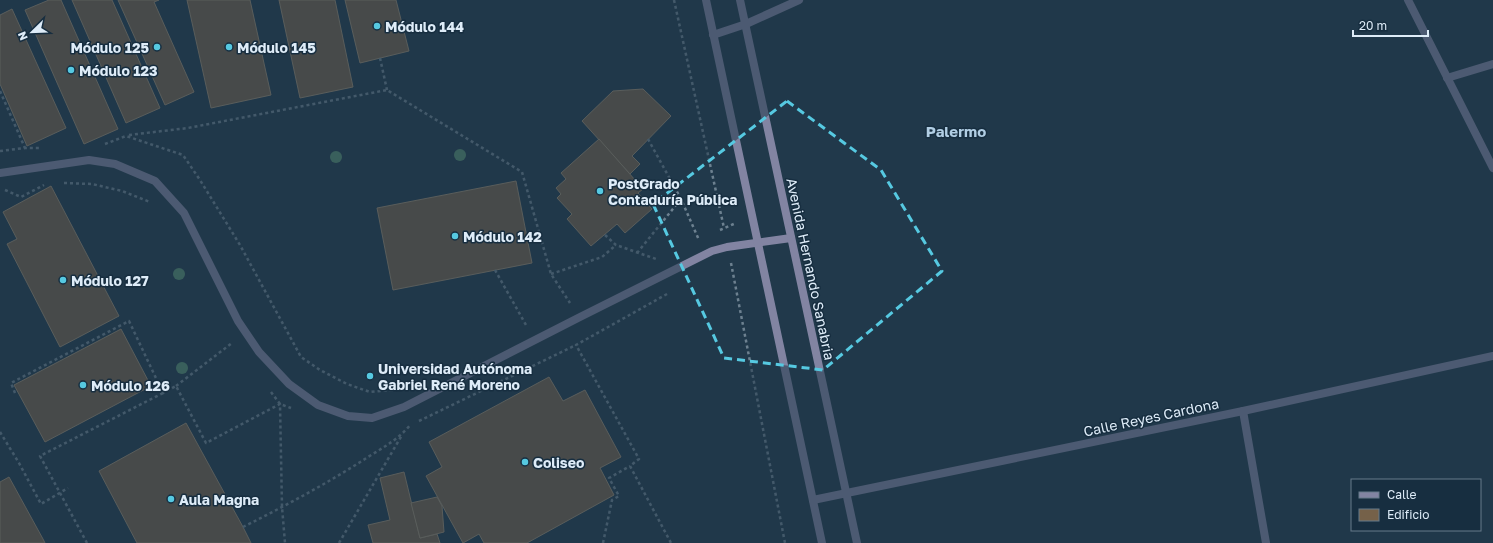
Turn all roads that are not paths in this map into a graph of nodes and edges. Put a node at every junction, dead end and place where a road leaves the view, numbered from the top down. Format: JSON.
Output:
{"nodes":[{"id":1,"x":706,"y":0,"type":"edge"},
{"id":2,"x":740,"y":0,"type":"edge"},
{"id":3,"x":799,"y":0,"type":"edge"},
{"id":4,"x":1408,"y":0,"type":"edge"},
{"id":5,"x":746,"y":24,"type":"junction"},
{"id":6,"x":714,"y":35,"type":"junction"},
{"id":7,"x":1493,"y":64,"type":"edge"},
{"id":8,"x":1447,"y":78,"type":"junction"},
{"id":9,"x":1493,"y":168,"type":"edge"},
{"id":10,"x":0,"y":173,"type":"edge"},
{"id":11,"x":791,"y":238,"type":"junction"},
{"id":12,"x":758,"y":242,"type":"junction"},
{"id":13,"x":1493,"y":356,"type":"edge"},
{"id":14,"x":1243,"y":411,"type":"junction"},
{"id":15,"x":847,"y":493,"type":"junction"},
{"id":16,"x":813,"y":500,"type":"junction"},
{"id":17,"x":822,"y":543,"type":"edge"},
{"id":18,"x":857,"y":543,"type":"edge"},
{"id":19,"x":1266,"y":543,"type":"edge"}],
"edges":[{"from":1,"to":6,"type":"street"},
{"from":2,"to":5,"type":"street","name":"Avenida Hernando Sanabria"},
{"from":3,"to":5,"type":"street"},
{"from":4,"to":8,"type":"street"},
{"from":5,"to":6,"type":"street"},
{"from":5,"to":11,"type":"street","name":"Avenida Hernando Sanabria"},
{"from":6,"to":12,"type":"street"},
{"from":7,"to":8,"type":"street"},
{"from":8,"to":9,"type":"street"},
{"from":10,"to":12,"type":"street"},
{"from":11,"to":12,"type":"street"},
{"from":11,"to":15,"type":"street","name":"Avenida Hernando Sanabria"},
{"from":12,"to":16,"type":"street"},
{"from":13,"to":14,"type":"street","name":"Calle Reyes Cardona"},
{"from":14,"to":15,"type":"street","name":"Calle Reyes Cardona"},
{"from":14,"to":19,"type":"street"},
{"from":15,"to":16,"type":"street","name":"Calle Reyes Cardona"},
{"from":15,"to":18,"type":"street","name":"Avenida Hernando Sanabria"},
{"from":16,"to":17,"type":"street"}]}
